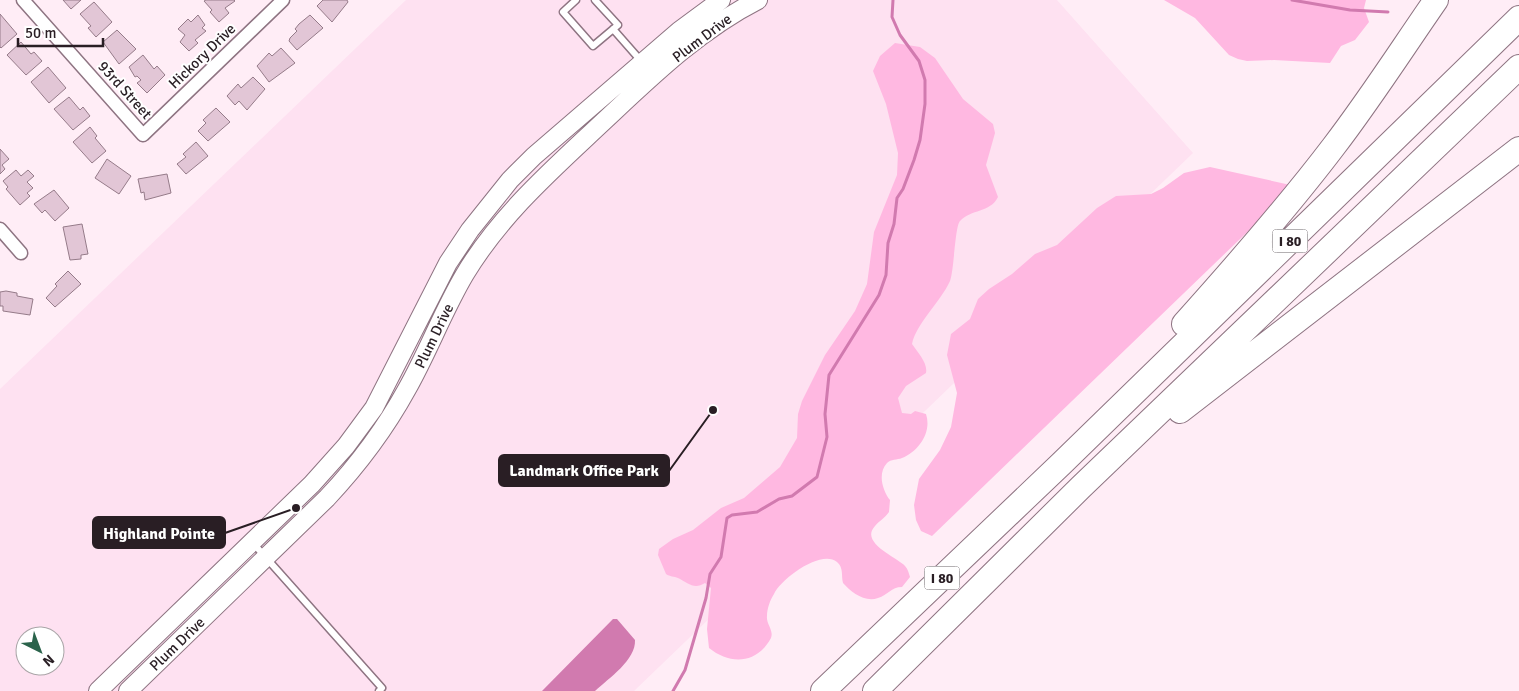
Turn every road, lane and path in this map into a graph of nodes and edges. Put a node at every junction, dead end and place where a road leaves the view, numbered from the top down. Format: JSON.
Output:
{"nodes":[{"id":1,"x":23,"y":0,"type":"edge"},
{"id":2,"x":283,"y":0,"type":"edge"},
{"id":3,"x":576,"y":0,"type":"edge"},
{"id":4,"x":595,"y":0,"type":"edge"},
{"id":5,"x":722,"y":0,"type":"edge"},
{"id":6,"x":758,"y":0,"type":"edge"},
{"id":7,"x":1436,"y":0,"type":"edge"},
{"id":8,"x":1519,"y":18,"type":"edge"},
{"id":9,"x":613,"y":29,"type":"junction"},
{"id":10,"x":642,"y":62,"type":"junction"},
{"id":11,"x":1519,"y":66,"type":"edge"},
{"id":12,"x":654,"y":76,"type":"junction"},
{"id":13,"x":143,"y":135,"type":"joint"},
{"id":14,"x":1519,"y":149,"type":"edge"},
{"id":15,"x":0,"y":229,"type":"edge"},
{"id":16,"x":21,"y":253,"type":"dead end"},
{"id":17,"x":426,"y":327,"type":"junction"},
{"id":18,"x":1061,"y":464,"type":"junction"},
{"id":19,"x":1081,"y":487,"type":"junction"},
{"id":20,"x":252,"y":542,"type":"junction"},
{"id":21,"x":265,"y":558,"type":"junction"},
{"id":22,"x":98,"y":691,"type":"edge"},
{"id":23,"x":128,"y":691,"type":"edge"},
{"id":24,"x":379,"y":691,"type":"edge"},
{"id":25,"x":823,"y":691,"type":"edge"},
{"id":26,"x":875,"y":691,"type":"edge"}],
"edges":[{"from":1,"to":13,"type":"street","name":"93rd Street"},
{"from":2,"to":13,"type":"street","name":"Hickory Drive"},
{"from":3,"to":9,"type":"lane"},
{"from":4,"to":9,"type":"lane"},
{"from":5,"to":10,"type":"street","name":"Plum Drive"},
{"from":6,"to":12,"type":"street","name":"Plum Drive"},
{"from":7,"to":18,"type":"highway"},
{"from":8,"to":18,"type":"highway","number":"I 80"},
{"from":9,"to":10,"type":"lane"},
{"from":10,"to":12,"type":"lane"},
{"from":10,"to":17,"type":"street","name":"Plum Drive"},
{"from":11,"to":19,"type":"highway","number":"I 80"},
{"from":12,"to":17,"type":"street","name":"Plum Drive"},
{"from":14,"to":19,"type":"highway"},
{"from":15,"to":16,"type":"street"},
{"from":17,"to":20,"type":"street","name":"Plum Drive"},
{"from":17,"to":21,"type":"street","name":"Plum Drive"},
{"from":18,"to":25,"type":"highway","number":"I 80"},
{"from":19,"to":26,"type":"highway","number":"I 80"},
{"from":20,"to":21,"type":"lane"},
{"from":20,"to":22,"type":"street","name":"Plum Drive"},
{"from":21,"to":23,"type":"street","name":"Plum Drive"},
{"from":21,"to":24,"type":"lane"}]}
